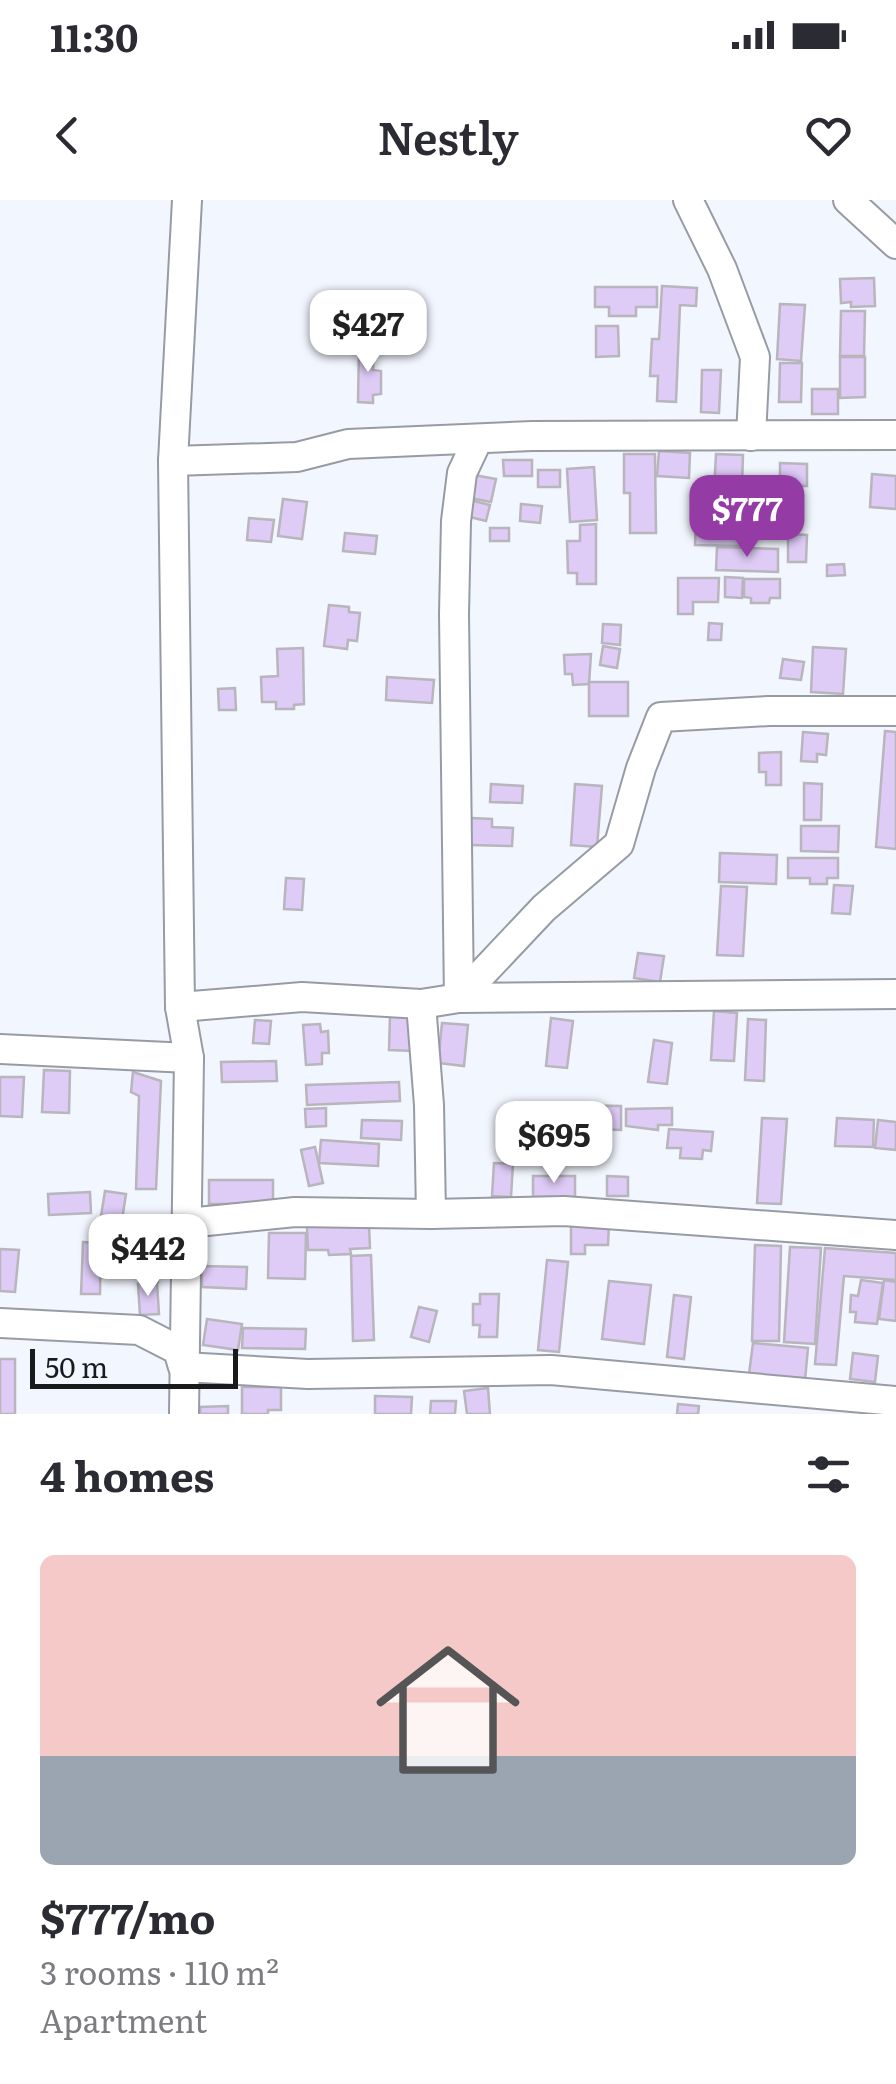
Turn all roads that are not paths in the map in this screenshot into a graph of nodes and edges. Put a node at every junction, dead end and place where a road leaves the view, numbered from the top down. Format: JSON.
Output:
{"nodes":[{"id":1,"x":186,"y":200,"type":"edge"},
{"id":2,"x":688,"y":200,"type":"edge"},
{"id":3,"x":848,"y":200,"type":"edge"},
{"id":4,"x":896,"y":244,"type":"edge"},
{"id":5,"x":896,"y":435,"type":"edge"},
{"id":6,"x":751,"y":436,"type":"junction"},
{"id":7,"x":478,"y":439,"type":"junction"},
{"id":8,"x":173,"y":461,"type":"junction"},
{"id":9,"x":896,"y":711,"type":"edge"},
{"id":10,"x":896,"y":994,"type":"edge"},
{"id":11,"x":459,"y":998,"type":"junction"},
{"id":12,"x":422,"y":1004,"type":"junction"},
{"id":13,"x":180,"y":1007,"type":"junction"},
{"id":14,"x":0,"y":1049,"type":"edge"},
{"id":15,"x":189,"y":1058,"type":"junction"},
{"id":16,"x":431,"y":1214,"type":"junction"},
{"id":17,"x":188,"y":1223,"type":"junction"},
{"id":18,"x":896,"y":1235,"type":"edge"},
{"id":19,"x":0,"y":1323,"type":"edge"},
{"id":20,"x":183,"y":1367,"type":"junction"},
{"id":21,"x":896,"y":1401,"type":"edge"},
{"id":22,"x":184,"y":1414,"type":"edge"}],
"edges":[{"from":1,"to":8,"type":"street"},
{"from":2,"to":6,"type":"street"},
{"from":3,"to":4,"type":"street"},
{"from":5,"to":6,"type":"street"},
{"from":6,"to":7,"type":"street"},
{"from":7,"to":8,"type":"street"},
{"from":7,"to":11,"type":"street"},
{"from":8,"to":13,"type":"street"},
{"from":9,"to":11,"type":"street"},
{"from":10,"to":11,"type":"street"},
{"from":11,"to":12,"type":"street"},
{"from":12,"to":13,"type":"street"},
{"from":12,"to":16,"type":"street"},
{"from":13,"to":15,"type":"street"},
{"from":14,"to":15,"type":"street"},
{"from":15,"to":17,"type":"street"},
{"from":16,"to":17,"type":"street"},
{"from":16,"to":18,"type":"street"},
{"from":17,"to":20,"type":"street"},
{"from":19,"to":20,"type":"street"},
{"from":20,"to":21,"type":"street"},
{"from":20,"to":22,"type":"street"}]}
